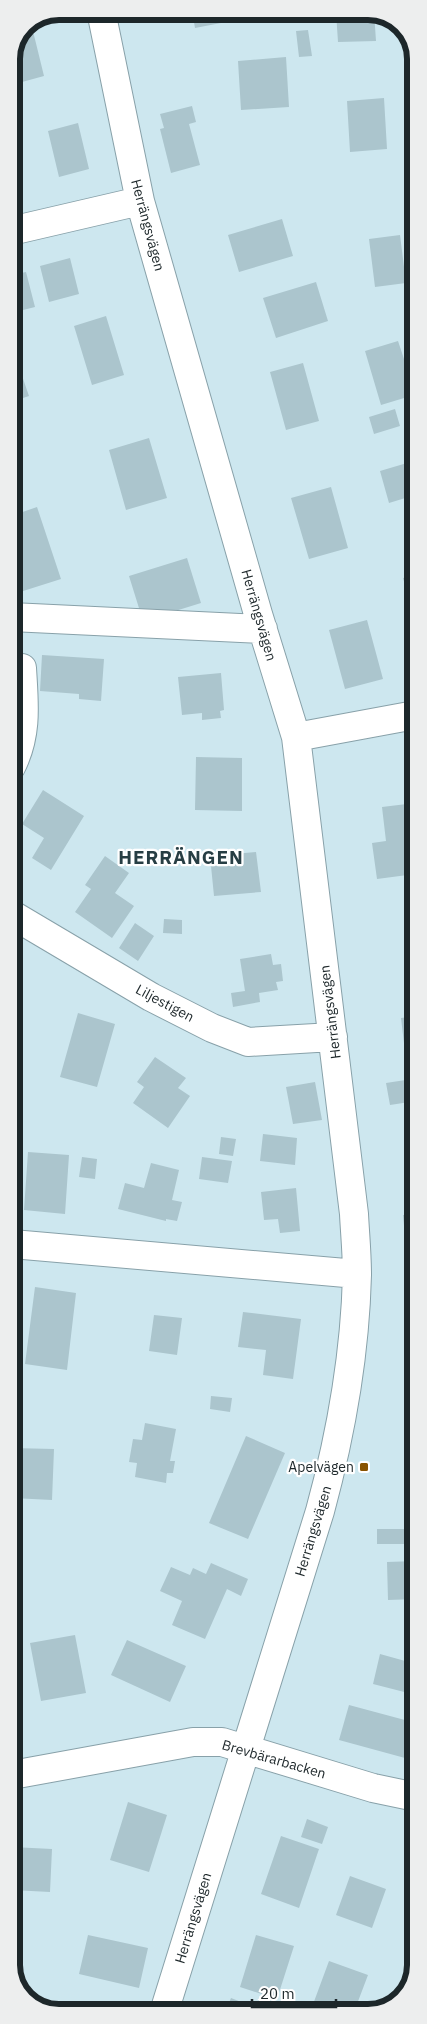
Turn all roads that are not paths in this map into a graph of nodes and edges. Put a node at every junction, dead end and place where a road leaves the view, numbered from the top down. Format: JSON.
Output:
{"nodes":[{"id":1,"x":103,"y":20,"type":"edge"},
{"id":2,"x":140,"y":201,"type":"junction"},
{"id":3,"x":20,"y":229,"type":"edge"},
{"id":4,"x":20,"y":617,"type":"edge"},
{"id":5,"x":263,"y":629,"type":"junction"},
{"id":6,"x":22,"y":668,"type":"dead end"},
{"id":7,"x":407,"y":717,"type":"edge"},
{"id":8,"x":296,"y":737,"type":"junction"},
{"id":9,"x":20,"y":746,"type":"edge"},
{"id":10,"x":20,"y":919,"type":"edge"},
{"id":11,"x":333,"y":1037,"type":"junction"},
{"id":12,"x":20,"y":1245,"type":"edge"},
{"id":13,"x":357,"y":1274,"type":"junction"},
{"id":14,"x":246,"y":1750,"type":"junction"},
{"id":15,"x":20,"y":1774,"type":"edge"},
{"id":16,"x":407,"y":1795,"type":"edge"},
{"id":17,"x":167,"y":2004,"type":"edge"}],
"edges":[{"from":1,"to":2,"type":"street","name":"Herrängsvägen"},
{"from":2,"to":3,"type":"street"},
{"from":2,"to":5,"type":"street","name":"Herrängsvägen"},
{"from":4,"to":5,"type":"street"},
{"from":5,"to":8,"type":"street","name":"Herrängsvägen"},
{"from":6,"to":9,"type":"street"},
{"from":7,"to":8,"type":"street"},
{"from":8,"to":11,"type":"street","name":"Herrängsvägen"},
{"from":10,"to":11,"type":"street","name":"Liljestigen"},
{"from":11,"to":13,"type":"street","name":"Herrängsvägen"},
{"from":12,"to":13,"type":"street"},
{"from":13,"to":14,"type":"street","name":"Herrängsvägen"},
{"from":14,"to":15,"type":"street","name":"Brevbärarbacken"},
{"from":14,"to":16,"type":"street","name":"Brevbärarbacken"},
{"from":14,"to":17,"type":"street","name":"Herrängsvägen"}]}
